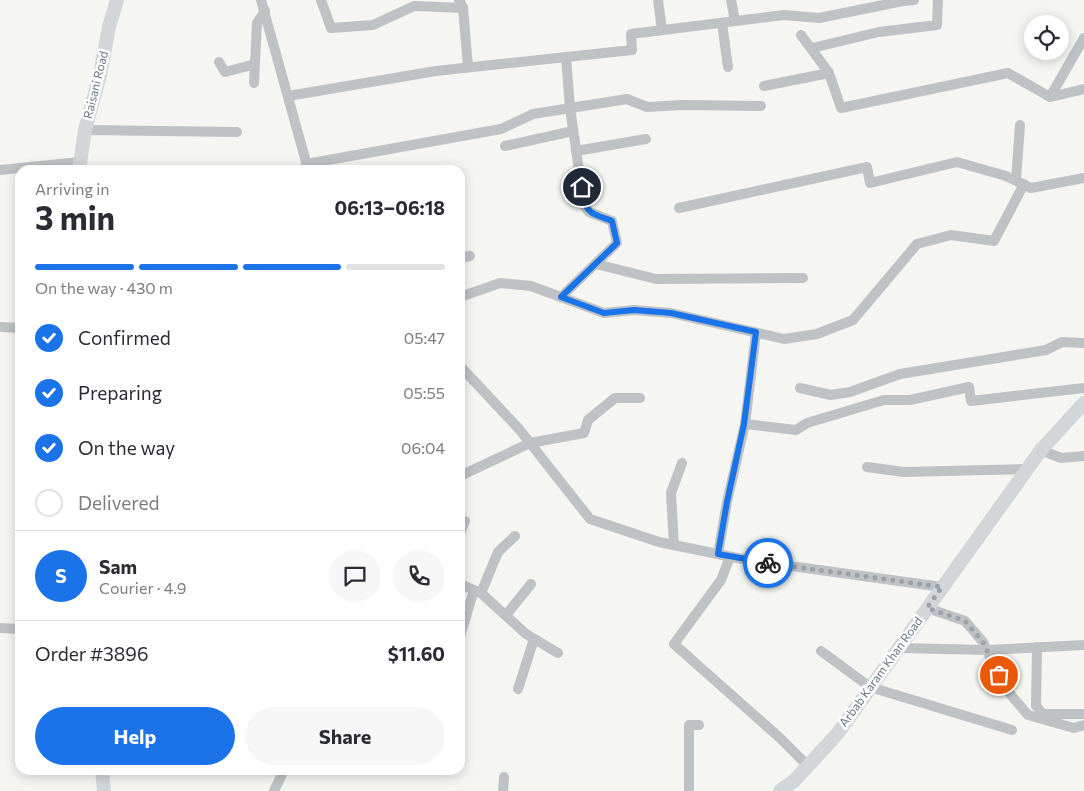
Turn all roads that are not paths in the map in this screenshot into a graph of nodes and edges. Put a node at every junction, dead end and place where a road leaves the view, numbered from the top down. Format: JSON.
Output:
{"nodes":[{"id":1,"x":118,"y":0,"type":"edge"},
{"id":2,"x":261,"y":0,"type":"edge"},
{"id":3,"x":321,"y":0,"type":"edge"},
{"id":4,"x":658,"y":0,"type":"edge"},
{"id":5,"x":731,"y":0,"type":"edge"},
{"id":6,"x":914,"y":0,"type":"edge"},
{"id":7,"x":938,"y":0,"type":"edge"},
{"id":8,"x":461,"y":4,"type":"edge"},
{"id":9,"x":265,"y":11,"type":"junction"},
{"id":10,"x":735,"y":21,"type":"junction"},
{"id":11,"x":722,"y":23,"type":"junction"},
{"id":12,"x":662,"y":30,"type":"junction"},
{"id":13,"x":801,"y":35,"type":"dead end"},
{"id":14,"x":1084,"y":38,"type":"edge"},
{"id":15,"x":812,"y":48,"type":"junction"},
{"id":16,"x":566,"y":57,"type":"junction"},
{"id":17,"x":219,"y":62,"type":"dead end"},
{"id":18,"x":255,"y":64,"type":"junction"},
{"id":19,"x":468,"y":67,"type":"junction"},
{"id":20,"x":728,"y":67,"type":"dead end"},
{"id":21,"x":829,"y":73,"type":"junction"},
{"id":22,"x":254,"y":83,"type":"dead end"},
{"id":23,"x":764,"y":86,"type":"dead end"},
{"id":24,"x":1084,"y":90,"type":"edge"},
{"id":25,"x":288,"y":96,"type":"junction"},
{"id":26,"x":1050,"y":97,"type":"junction"},
{"id":27,"x":761,"y":106,"type":"dead end"},
{"id":28,"x":570,"y":108,"type":"junction"},
{"id":29,"x":1020,"y":125,"type":"dead end"},
{"id":30,"x":85,"y":130,"type":"junction"},
{"id":31,"x":573,"y":131,"type":"junction"},
{"id":32,"x":236,"y":132,"type":"dead end"},
{"id":33,"x":646,"y":139,"type":"dead end"},
{"id":34,"x":505,"y":146,"type":"dead end"},
{"id":35,"x":576,"y":151,"type":"junction"},
{"id":36,"x":80,"y":165,"type":"edge"},
{"id":37,"x":306,"y":165,"type":"edge"},
{"id":38,"x":317,"y":165,"type":"edge"},
{"id":39,"x":15,"y":169,"type":"edge"},
{"id":40,"x":0,"y":170,"type":"edge"},
{"id":41,"x":1084,"y":178,"type":"edge"},
{"id":42,"x":1020,"y":182,"type":"junction"},
{"id":43,"x":680,"y":208,"type":"dead end"},
{"id":44,"x":596,"y":264,"type":"junction"},
{"id":45,"x":803,"y":278,"type":"dead end"},
{"id":46,"x":465,"y":296,"type":"edge"},
{"id":47,"x":561,"y":297,"type":"junction"},
{"id":48,"x":0,"y":326,"type":"edge"},
{"id":49,"x":15,"y":328,"type":"edge"},
{"id":50,"x":756,"y":332,"type":"junction"},
{"id":51,"x":1084,"y":343,"type":"edge"},
{"id":52,"x":465,"y":371,"type":"edge"},
{"id":53,"x":800,"y":388,"type":"dead end"},
{"id":54,"x":1084,"y":388,"type":"edge"},
{"id":55,"x":640,"y":398,"type":"dead end"},
{"id":56,"x":1082,"y":406,"type":"edge"},
{"id":57,"x":744,"y":424,"type":"junction"},
{"id":58,"x":530,"y":443,"type":"junction"},
{"id":59,"x":1041,"y":450,"type":"junction"},
{"id":60,"x":1084,"y":456,"type":"edge"},
{"id":61,"x":682,"y":463,"type":"dead end"},
{"id":62,"x":867,"y":467,"type":"dead end"},
{"id":63,"x":1028,"y":469,"type":"junction"},
{"id":64,"x":465,"y":474,"type":"edge"},
{"id":65,"x":515,"y":536,"type":"dead end"},
{"id":66,"x":674,"y":545,"type":"junction"},
{"id":67,"x":718,"y":554,"type":"junction"},
{"id":68,"x":730,"y":557,"type":"junction"},
{"id":69,"x":531,"y":584,"type":"dead end"},
{"id":70,"x":465,"y":586,"type":"edge"},
{"id":71,"x":942,"y":587,"type":"junction"},
{"id":72,"x":478,"y":591,"type":"junction"},
{"id":73,"x":927,"y":608,"type":"junction"},
{"id":74,"x":465,"y":612,"type":"edge"},
{"id":75,"x":506,"y":615,"type":"junction"},
{"id":76,"x":0,"y":628,"type":"edge"},
{"id":77,"x":15,"y":629,"type":"edge"},
{"id":78,"x":534,"y":639,"type":"junction"},
{"id":79,"x":1084,"y":645,"type":"edge"},
{"id":80,"x":898,"y":648,"type":"junction"},
{"id":81,"x":1037,"y":648,"type":"junction"},
{"id":82,"x":821,"y":650,"type":"dead end"},
{"id":83,"x":987,"y":650,"type":"junction"},
{"id":84,"x":558,"y":653,"type":"dead end"},
{"id":85,"x":870,"y":687,"type":"junction"},
{"id":86,"x":518,"y":689,"type":"dead end"},
{"id":87,"x":1084,"y":714,"type":"edge"},
{"id":88,"x":699,"y":725,"type":"dead end"},
{"id":89,"x":1084,"y":726,"type":"edge"},
{"id":90,"x":1012,"y":730,"type":"dead end"},
{"id":91,"x":808,"y":766,"type":"junction"},
{"id":92,"x":102,"y":775,"type":"edge"},
{"id":93,"x":282,"y":775,"type":"edge"},
{"id":94,"x":504,"y":777,"type":"dead end"},
{"id":95,"x":104,"y":791,"type":"edge"},
{"id":96,"x":274,"y":791,"type":"edge"},
{"id":97,"x":503,"y":791,"type":"edge"},
{"id":98,"x":689,"y":791,"type":"edge"},
{"id":99,"x":780,"y":791,"type":"edge"}],
"edges":[{"from":1,"to":30,"type":"main road","name":"Raisani Road"},
{"from":2,"to":9,"type":"street"},
{"from":3,"to":8,"type":"street"},
{"from":4,"to":12,"type":"street"},
{"from":5,"to":10,"type":"street"},
{"from":6,"to":10,"type":"street"},
{"from":7,"to":15,"type":"street"},
{"from":8,"to":19,"type":"street"},
{"from":9,"to":18,"type":"street"},
{"from":9,"to":25,"type":"street"},
{"from":10,"to":11,"type":"street"},
{"from":11,"to":12,"type":"street"},
{"from":11,"to":20,"type":"street"},
{"from":12,"to":16,"type":"street"},
{"from":13,"to":15,"type":"street"},
{"from":14,"to":26,"type":"street"},
{"from":15,"to":21,"type":"street"},
{"from":16,"to":19,"type":"street"},
{"from":16,"to":28,"type":"street"},
{"from":17,"to":18,"type":"street"},
{"from":18,"to":22,"type":"street"},
{"from":19,"to":25,"type":"street"},
{"from":21,"to":23,"type":"street"},
{"from":21,"to":26,"type":"street"},
{"from":24,"to":26,"type":"street"},
{"from":25,"to":37,"type":"street"},
{"from":27,"to":28,"type":"street"},
{"from":28,"to":31,"type":"street"},
{"from":28,"to":38,"type":"street"},
{"from":29,"to":42,"type":"street"},
{"from":30,"to":32,"type":"street"},
{"from":30,"to":36,"type":"main road","name":"Raisani Road"},
{"from":31,"to":34,"type":"street"},
{"from":31,"to":35,"type":"street"},
{"from":33,"to":35,"type":"street"},
{"from":35,"to":44,"type":"street"},
{"from":39,"to":40,"type":"street"},
{"from":41,"to":42,"type":"street"},
{"from":42,"to":43,"type":"street"},
{"from":42,"to":50,"type":"street"},
{"from":44,"to":45,"type":"street"},
{"from":44,"to":47,"type":"street"},
{"from":46,"to":47,"type":"street"},
{"from":47,"to":50,"type":"street"},
{"from":48,"to":49,"type":"street"},
{"from":50,"to":57,"type":"street"},
{"from":51,"to":53,"type":"street"},
{"from":52,"to":58,"type":"street"},
{"from":54,"to":57,"type":"street"},
{"from":55,"to":58,"type":"street"},
{"from":56,"to":59,"type":"main road","name":"Arbab Karam Khan Road"},
{"from":57,"to":67,"type":"street"},
{"from":58,"to":64,"type":"street"},
{"from":58,"to":66,"type":"street"},
{"from":59,"to":60,"type":"street"},
{"from":59,"to":63,"type":"main road","name":"Arbab Karam Khan Road"},
{"from":61,"to":66,"type":"street"},
{"from":62,"to":63,"type":"street"},
{"from":63,"to":71,"type":"main road","name":"Arbab Karam Khan Road"},
{"from":65,"to":72,"type":"street"},
{"from":66,"to":67,"type":"street"},
{"from":67,"to":68,"type":"street"},
{"from":68,"to":71,"type":"street"},
{"from":68,"to":91,"type":"street"},
{"from":69,"to":75,"type":"street"},
{"from":70,"to":72,"type":"street"},
{"from":71,"to":73,"type":"main road","name":"Arbab Karam Khan Road"},
{"from":72,"to":74,"type":"street"},
{"from":72,"to":75,"type":"street"},
{"from":73,"to":80,"type":"main road","name":"Arbab Karam Khan Road"},
{"from":73,"to":83,"type":"street"},
{"from":75,"to":78,"type":"street"},
{"from":76,"to":77,"type":"street"},
{"from":78,"to":84,"type":"street"},
{"from":78,"to":86,"type":"street"},
{"from":79,"to":81,"type":"street"},
{"from":80,"to":83,"type":"street"},
{"from":80,"to":85,"type":"main road","name":"Arbab Karam Khan Road"},
{"from":81,"to":83,"type":"street"},
{"from":81,"to":87,"type":"street"},
{"from":82,"to":85,"type":"street"},
{"from":83,"to":89,"type":"street"},
{"from":85,"to":90,"type":"street"},
{"from":85,"to":91,"type":"main road","name":"Arbab Karam Khan Road"},
{"from":88,"to":98,"type":"street"},
{"from":91,"to":99,"type":"main road","name":"Arbab Karam Khan Road"},
{"from":92,"to":95,"type":"main road"},
{"from":93,"to":96,"type":"street"},
{"from":94,"to":97,"type":"street"}]}
